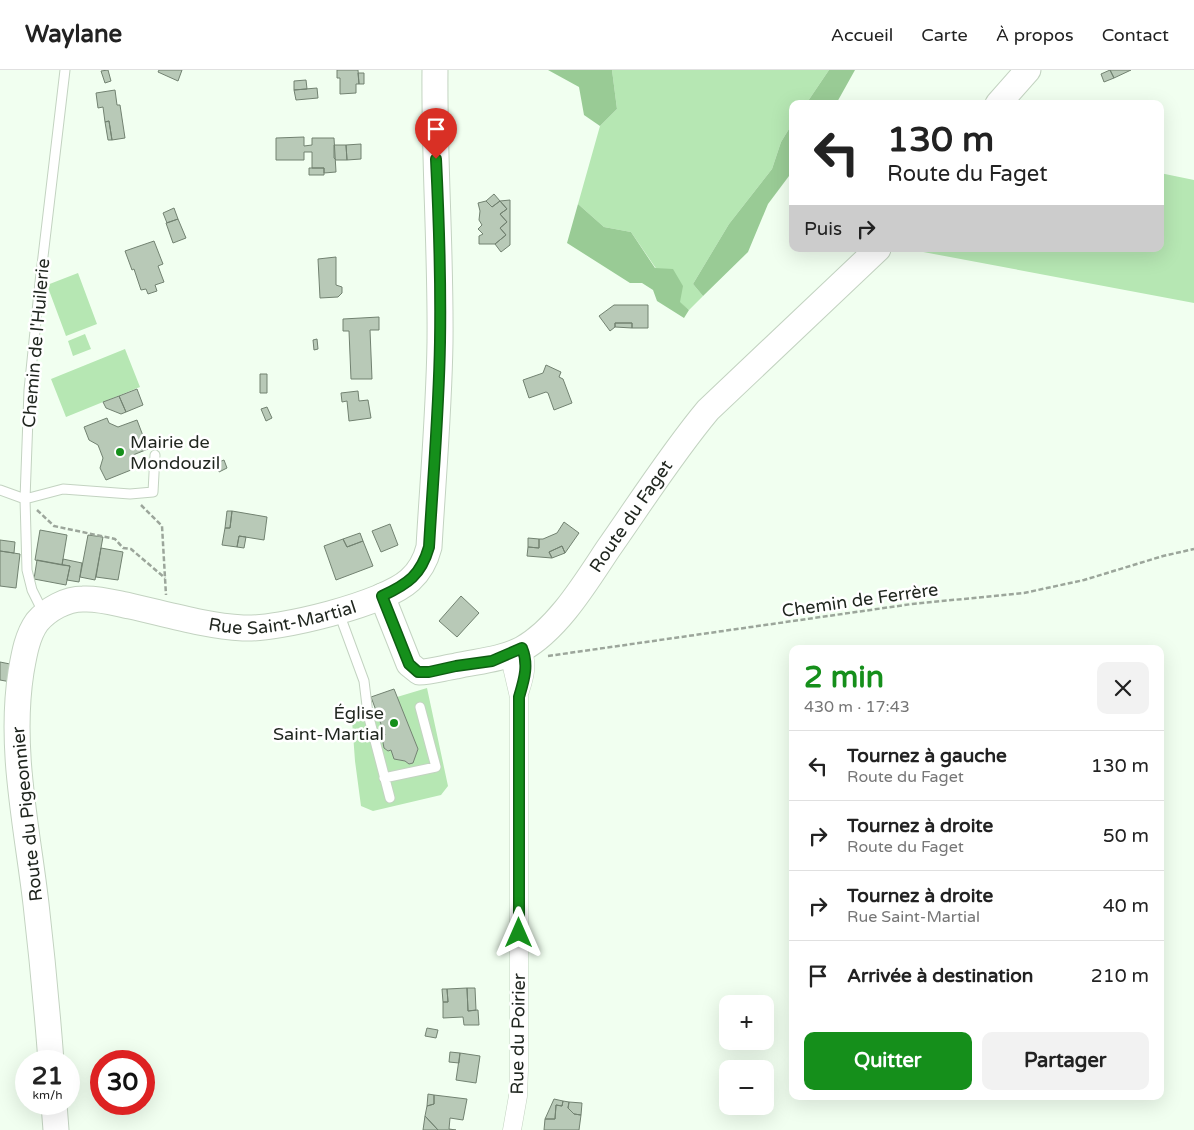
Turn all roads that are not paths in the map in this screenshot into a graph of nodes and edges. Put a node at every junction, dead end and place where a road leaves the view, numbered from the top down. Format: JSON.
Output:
{"nodes":[{"id":1,"x":65,"y":70,"type":"edge"},
{"id":2,"x":436,"y":70,"type":"edge"},
{"id":3,"x":1028,"y":70,"type":"edge"},
{"id":4,"x":1002,"y":100,"type":"edge"},
{"id":5,"x":875,"y":252,"type":"edge"},
{"id":6,"x":155,"y":455,"type":"dead end"},
{"id":7,"x":0,"y":490,"type":"edge"},
{"id":8,"x":25,"y":499,"type":"junction"},
{"id":9,"x":382,"y":596,"type":"junction"},
{"id":10,"x":84,"y":598,"type":"joint"},
{"id":11,"x":339,"y":611,"type":"junction"},
{"id":12,"x":45,"y":615,"type":"junction"},
{"id":13,"x":519,"y":654,"type":"junction"},
{"id":14,"x":420,"y":707,"type":"dead end"},
{"id":15,"x":384,"y":778,"type":"junction"},
{"id":16,"x":390,"y":798,"type":"dead end"},
{"id":17,"x":50,"y":1050,"type":"edge"},
{"id":18,"x":55,"y":1115,"type":"edge"},
{"id":19,"x":56,"y":1130,"type":"edge"},
{"id":20,"x":512,"y":1130,"type":"edge"}],
"edges":[{"from":1,"to":8,"type":"lane","name":"Chemin de l'Huilerie"},
{"from":2,"to":9,"type":"street","name":"Rue Saint-Martial"},
{"from":3,"to":4,"type":"street"},
{"from":5,"to":13,"type":"street","name":"Route du Faget"},
{"from":6,"to":8,"type":"lane"},
{"from":7,"to":8,"type":"lane"},
{"from":8,"to":12,"type":"lane","name":"Chemin de l'Huilerie"},
{"from":9,"to":11,"type":"street","name":"Rue Saint-Martial"},
{"from":9,"to":13,"type":"street","name":"Route du Faget"},
{"from":10,"to":11,"type":"street","name":"Rue Saint-Martial"},
{"from":10,"to":12,"type":"street","name":"Route du Pigeonnier"},
{"from":11,"to":15,"type":"lane"},
{"from":12,"to":17,"type":"street","name":"Route du Pigeonnier"},
{"from":13,"to":20,"type":"street","name":"Rue du Poirier"},
{"from":14,"to":15,"type":"lane"},
{"from":15,"to":16,"type":"lane"},
{"from":18,"to":19,"type":"street"}]}
